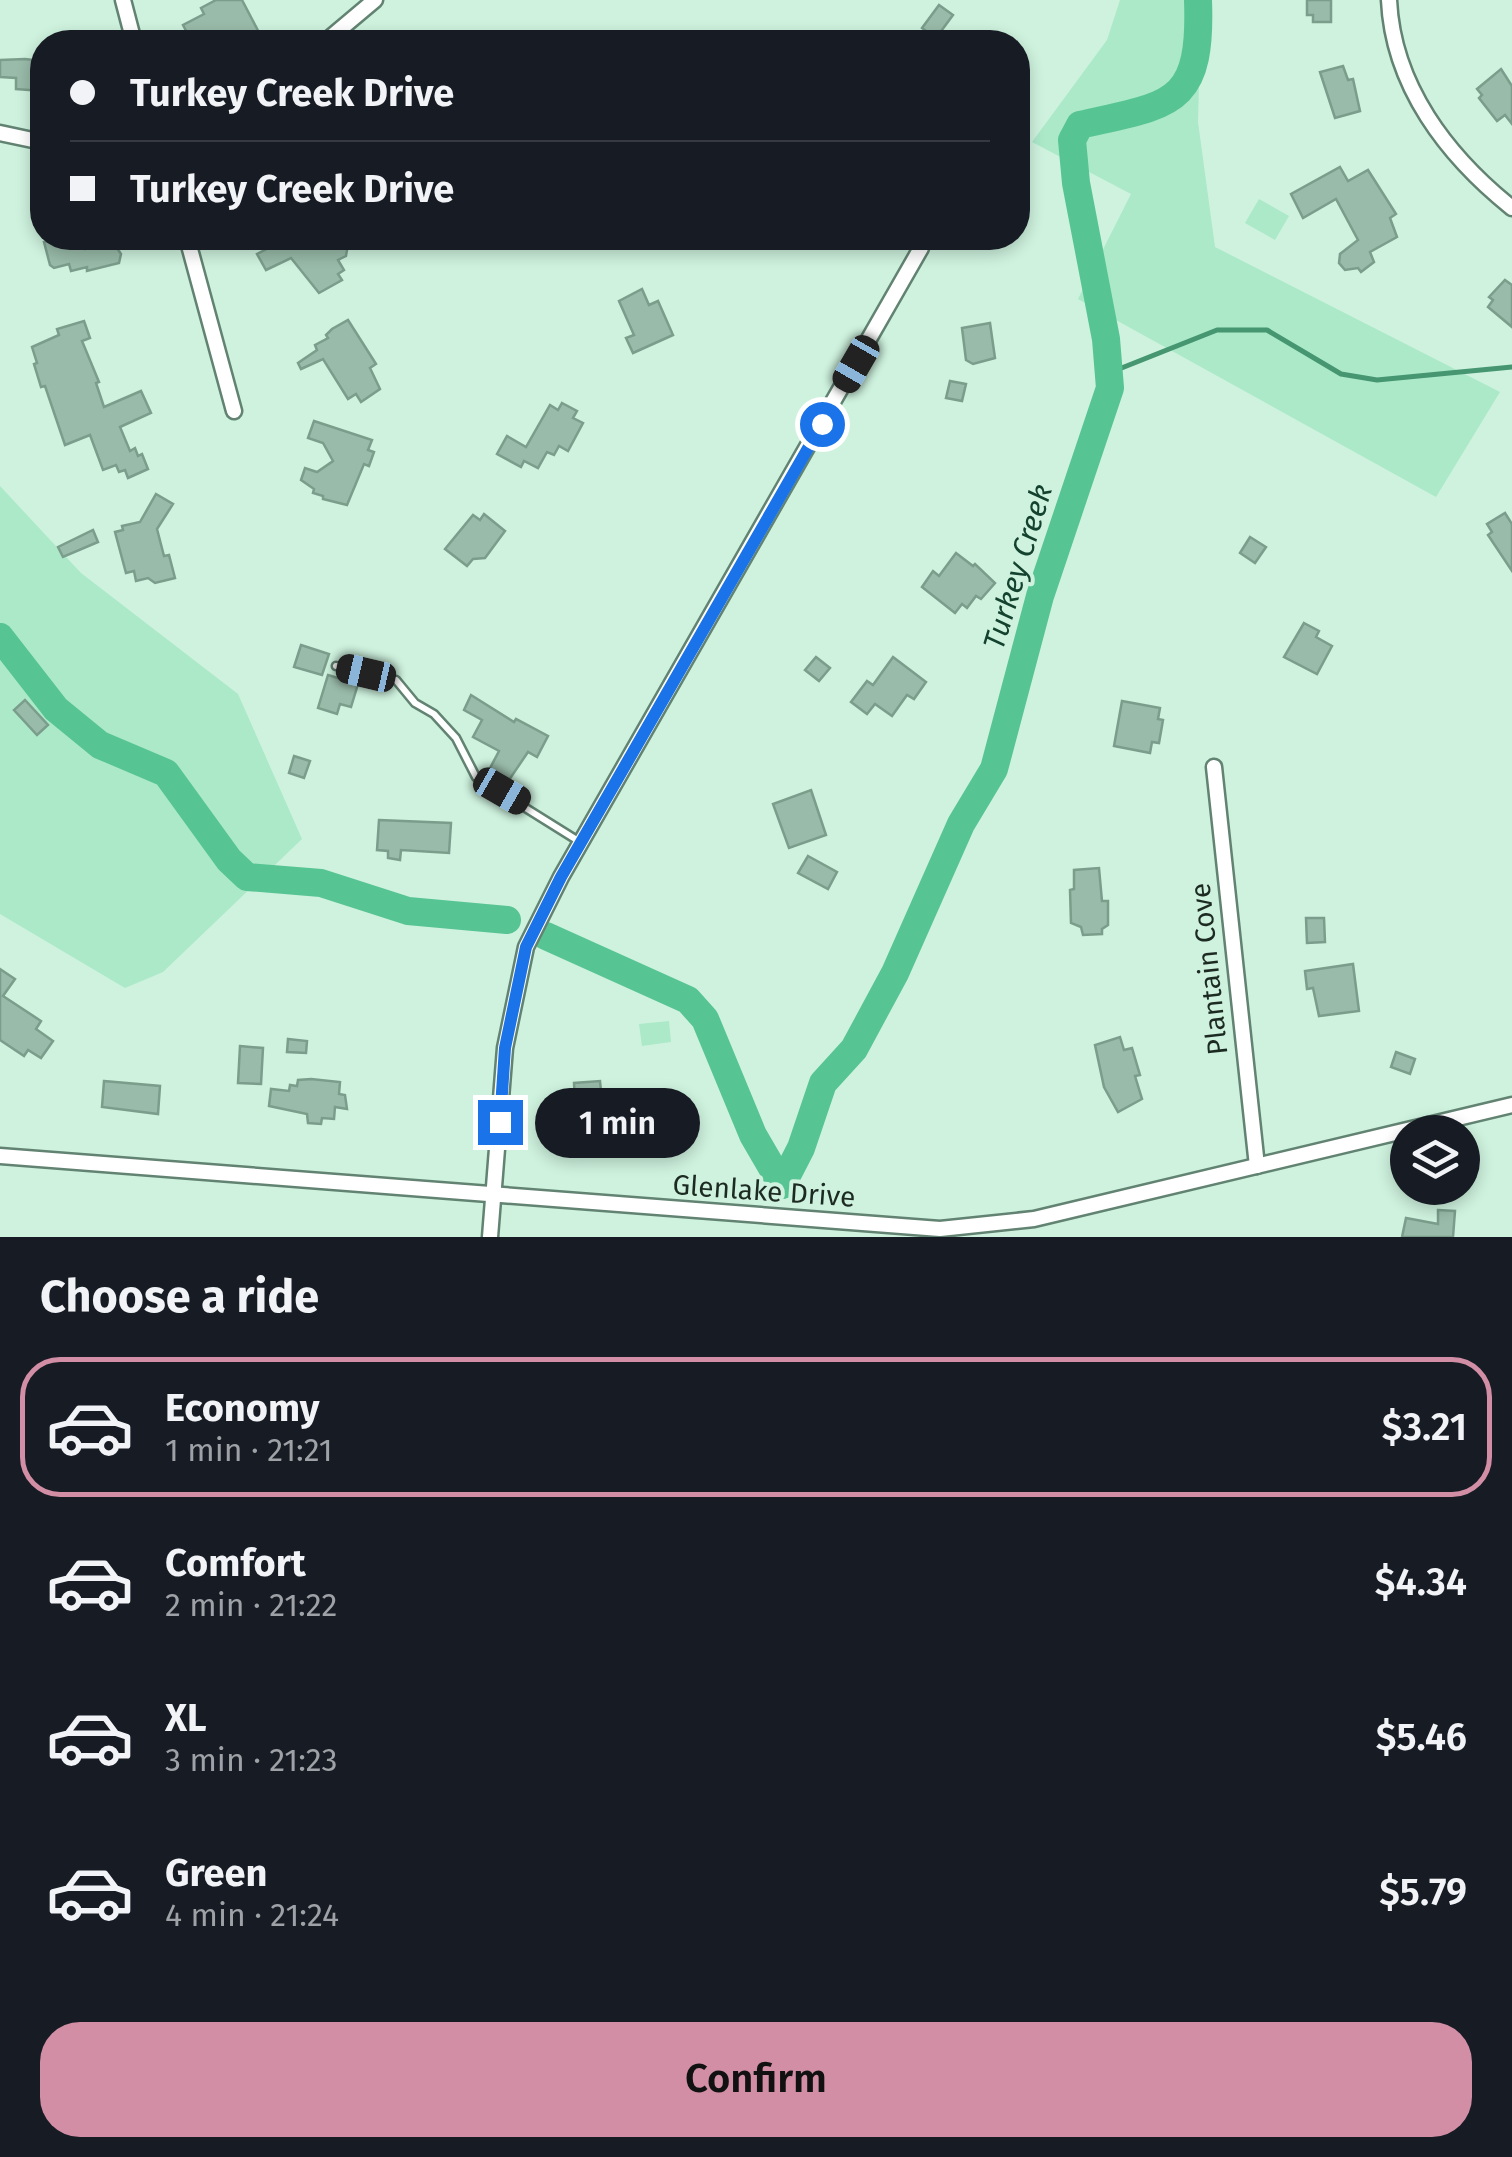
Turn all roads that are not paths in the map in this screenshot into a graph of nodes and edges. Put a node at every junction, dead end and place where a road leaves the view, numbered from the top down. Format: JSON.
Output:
{"nodes":[{"id":1,"x":122,"y":0,"type":"edge"},
{"id":2,"x":375,"y":0,"type":"edge"},
{"id":3,"x":1389,"y":0,"type":"edge"},
{"id":4,"x":131,"y":30,"type":"edge"},
{"id":5,"x":339,"y":30,"type":"edge"},
{"id":6,"x":0,"y":133,"type":"edge"},
{"id":7,"x":30,"y":139,"type":"edge"},
{"id":8,"x":1512,"y":208,"type":"edge"},
{"id":9,"x":189,"y":250,"type":"edge"},
{"id":10,"x":921,"y":250,"type":"edge"},
{"id":11,"x":234,"y":411,"type":"dead end"},
{"id":12,"x":336,"y":666,"type":"dead end"},
{"id":13,"x":1214,"y":768,"type":"dead end"},
{"id":14,"x":581,"y":843,"type":"junction"},
{"id":15,"x":1512,"y":1105,"type":"edge"},
{"id":16,"x":0,"y":1156,"type":"edge"},
{"id":17,"x":1257,"y":1166,"type":"junction"},
{"id":18,"x":495,"y":1195,"type":"junction"},
{"id":19,"x":490,"y":1237,"type":"edge"}],
"edges":[{"from":1,"to":4,"type":"street"},
{"from":2,"to":5,"type":"street"},
{"from":3,"to":8,"type":"street"},
{"from":6,"to":7,"type":"street"},
{"from":9,"to":11,"type":"street"},
{"from":10,"to":14,"type":"street"},
{"from":12,"to":14,"type":"lane"},
{"from":13,"to":17,"type":"street","name":"Plantain Cove"},
{"from":14,"to":18,"type":"street"},
{"from":15,"to":17,"type":"street","name":"Glenlake Drive"},
{"from":16,"to":18,"type":"street","name":"Glenlake Drive"},
{"from":17,"to":18,"type":"street","name":"Glenlake Drive"},
{"from":18,"to":19,"type":"street"}]}
